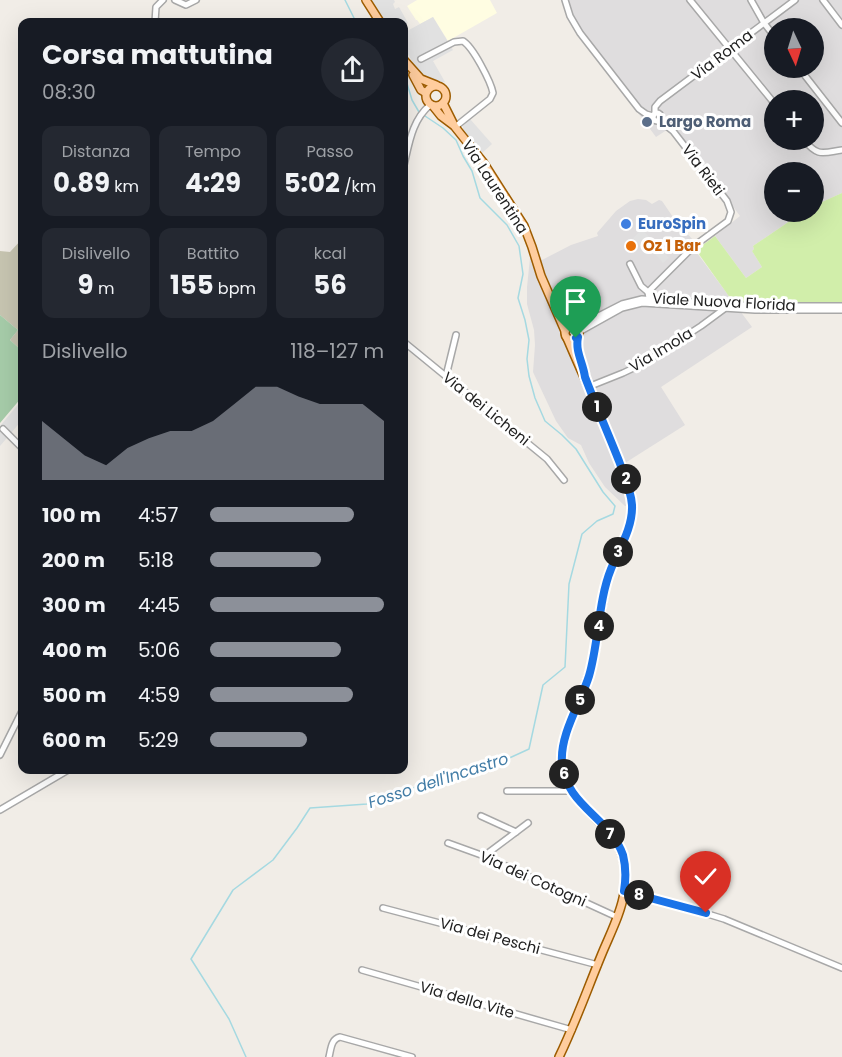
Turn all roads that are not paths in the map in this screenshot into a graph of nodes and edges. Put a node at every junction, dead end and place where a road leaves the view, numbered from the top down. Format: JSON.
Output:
{"nodes":[{"id":1,"x":163,"y":0,"type":"edge"},
{"id":2,"x":175,"y":0,"type":"edge"},
{"id":3,"x":196,"y":0,"type":"edge"},
{"id":4,"x":366,"y":0,"type":"edge"},
{"id":5,"x":565,"y":0,"type":"edge"},
{"id":6,"x":690,"y":0,"type":"edge"},
{"id":7,"x":751,"y":0,"type":"edge"},
{"id":8,"x":795,"y":0,"type":"edge"},
{"id":9,"x":823,"y":0,"type":"edge"},
{"id":10,"x":155,"y":18,"type":"edge"},
{"id":11,"x":377,"y":18,"type":"edge"},
{"id":12,"x":771,"y":18,"type":"edge"},
{"id":13,"x":764,"y":23,"type":"joint"},
{"id":14,"x":842,"y":26,"type":"edge"},
{"id":15,"x":730,"y":49,"type":"junction"},
{"id":16,"x":421,"y":59,"type":"dead end"},
{"id":17,"x":408,"y":65,"type":"edge"},
{"id":18,"x":411,"y":69,"type":"junction"},
{"id":19,"x":807,"y":78,"type":"edge"},
{"id":20,"x":435,"y":85,"type":"junction"},
{"id":21,"x":764,"y":91,"type":"edge"},
{"id":22,"x":426,"y":93,"type":"junction"},
{"id":23,"x":443,"y":103,"type":"junction"},
{"id":24,"x":432,"y":105,"type":"junction"},
{"id":25,"x":656,"y":116,"type":"junction"},
{"id":26,"x":842,"y":123,"type":"edge"},
{"id":27,"x":455,"y":127,"type":"junction"},
{"id":28,"x":408,"y":148,"type":"edge"},
{"id":29,"x":814,"y":150,"type":"edge"},
{"id":30,"x":842,"y":150,"type":"edge"},
{"id":31,"x":630,"y":264,"type":"dead end"},
{"id":32,"x":649,"y":295,"type":"junction"},
{"id":33,"x":727,"y":306,"type":"junction"},
{"id":34,"x":842,"y":308,"type":"edge"},
{"id":35,"x":558,"y":315,"type":"junction"},
{"id":36,"x":577,"y":330,"type":"junction"},
{"id":37,"x":566,"y":334,"type":"junction"},
{"id":38,"x":456,"y":335,"type":"dead end"},
{"id":39,"x":408,"y":345,"type":"edge"},
{"id":40,"x":446,"y":376,"type":"junction"},
{"id":41,"x":585,"y":377,"type":"junction"},
{"id":42,"x":588,"y":387,"type":"junction"},
{"id":43,"x":3,"y":429,"type":"dead end"},
{"id":44,"x":18,"y":444,"type":"edge"},
{"id":45,"x":564,"y":480,"type":"dead end"},
{"id":46,"x":18,"y":719,"type":"edge"},
{"id":47,"x":0,"y":754,"type":"edge"},
{"id":48,"x":61,"y":774,"type":"edge"},
{"id":49,"x":507,"y":791,"type":"dead end"},
{"id":50,"x":570,"y":791,"type":"junction"},
{"id":51,"x":0,"y":810,"type":"edge"},
{"id":52,"x":481,"y":816,"type":"dead end"},
{"id":53,"x":528,"y":823,"type":"dead end"},
{"id":54,"x":516,"y":832,"type":"junction"},
{"id":55,"x":448,"y":843,"type":"dead end"},
{"id":56,"x":484,"y":856,"type":"junction"},
{"id":57,"x":624,"y":891,"type":"junction"},
{"id":58,"x":383,"y":908,"type":"dead end"},
{"id":59,"x":617,"y":917,"type":"junction"},
{"id":60,"x":597,"y":965,"type":"junction"},
{"id":61,"x":842,"y":968,"type":"edge"},
{"id":62,"x":362,"y":970,"type":"dead end"},
{"id":63,"x":572,"y":1030,"type":"junction"},
{"id":64,"x":329,"y":1057,"type":"edge"},
{"id":65,"x":412,"y":1057,"type":"edge"},
{"id":66,"x":559,"y":1057,"type":"edge"}],
"edges":[{"from":1,"to":10,"type":"street"},
{"from":2,"to":3,"type":"street"},
{"from":4,"to":11,"type":"main road"},
{"from":5,"to":25,"type":"street","name":"Via Rieti"},
{"from":6,"to":15,"type":"street"},
{"from":7,"to":13,"type":"street"},
{"from":8,"to":12,"type":"street","name":"Via Roma"},
{"from":9,"to":14,"type":"street"},
{"from":13,"to":15,"type":"street","name":"Via Roma"},
{"from":15,"to":21,"type":"street"},
{"from":15,"to":25,"type":"street","name":"Via Roma"},
{"from":16,"to":27,"type":"street"},
{"from":17,"to":18,"type":"main road"},
{"from":18,"to":20,"type":"main road"},
{"from":18,"to":22,"type":"main road"},
{"from":19,"to":26,"type":"street"},
{"from":20,"to":22,"type":"main road"},
{"from":20,"to":23,"type":"main road"},
{"from":22,"to":24,"type":"main road"},
{"from":23,"to":24,"type":"main road"},
{"from":23,"to":27,"type":"main road","name":"Via Laurentina"},
{"from":24,"to":27,"type":"main road","name":"Via Laurentina"},
{"from":24,"to":28,"type":"street"},
{"from":25,"to":32,"type":"street","name":"Via Rieti"},
{"from":27,"to":35,"type":"main road","name":"Via Laurentina"},
{"from":29,"to":30,"type":"street"},
{"from":31,"to":32,"type":"street"},
{"from":32,"to":33,"type":"street","name":"Viale Nuova Florida"},
{"from":32,"to":36,"type":"street","name":"Viale Nuova Florida"},
{"from":33,"to":34,"type":"street","name":"Viale Nuova Florida"},
{"from":33,"to":36,"type":"street","name":"Viale Nuova Florida"},
{"from":33,"to":42,"type":"street","name":"Via Imola"},
{"from":35,"to":36,"type":"main road"},
{"from":35,"to":37,"type":"main road","name":"Via Laurentina"},
{"from":36,"to":37,"type":"main road"},
{"from":36,"to":37,"type":"main road"},
{"from":36,"to":41,"type":"main road","name":"Via Laurentina"},
{"from":37,"to":41,"type":"main road","name":"Via Laurentina"},
{"from":38,"to":40,"type":"street"},
{"from":39,"to":40,"type":"street","name":"Via dei Licheni"},
{"from":40,"to":45,"type":"street","name":"Via dei Licheni"},
{"from":41,"to":42,"type":"main road","name":"Via Laurentina"},
{"from":42,"to":50,"type":"main road","name":"Via Laurentina"},
{"from":43,"to":44,"type":"street"},
{"from":46,"to":47,"type":"street"},
{"from":48,"to":51,"type":"street"},
{"from":49,"to":50,"type":"street"},
{"from":50,"to":57,"type":"main road"},
{"from":52,"to":54,"type":"street"},
{"from":53,"to":54,"type":"street"},
{"from":54,"to":56,"type":"street"},
{"from":55,"to":56,"type":"street","name":"Via dei Cotogni"},
{"from":56,"to":59,"type":"street","name":"Via dei Cotogni"},
{"from":57,"to":59,"type":"main road"},
{"from":57,"to":61,"type":"street"},
{"from":58,"to":60,"type":"street","name":"Via dei Peschi"},
{"from":59,"to":60,"type":"main road"},
{"from":60,"to":63,"type":"main road"},
{"from":62,"to":63,"type":"street","name":"Via della Vite"},
{"from":63,"to":66,"type":"main road"},
{"from":64,"to":65,"type":"street"}]}
